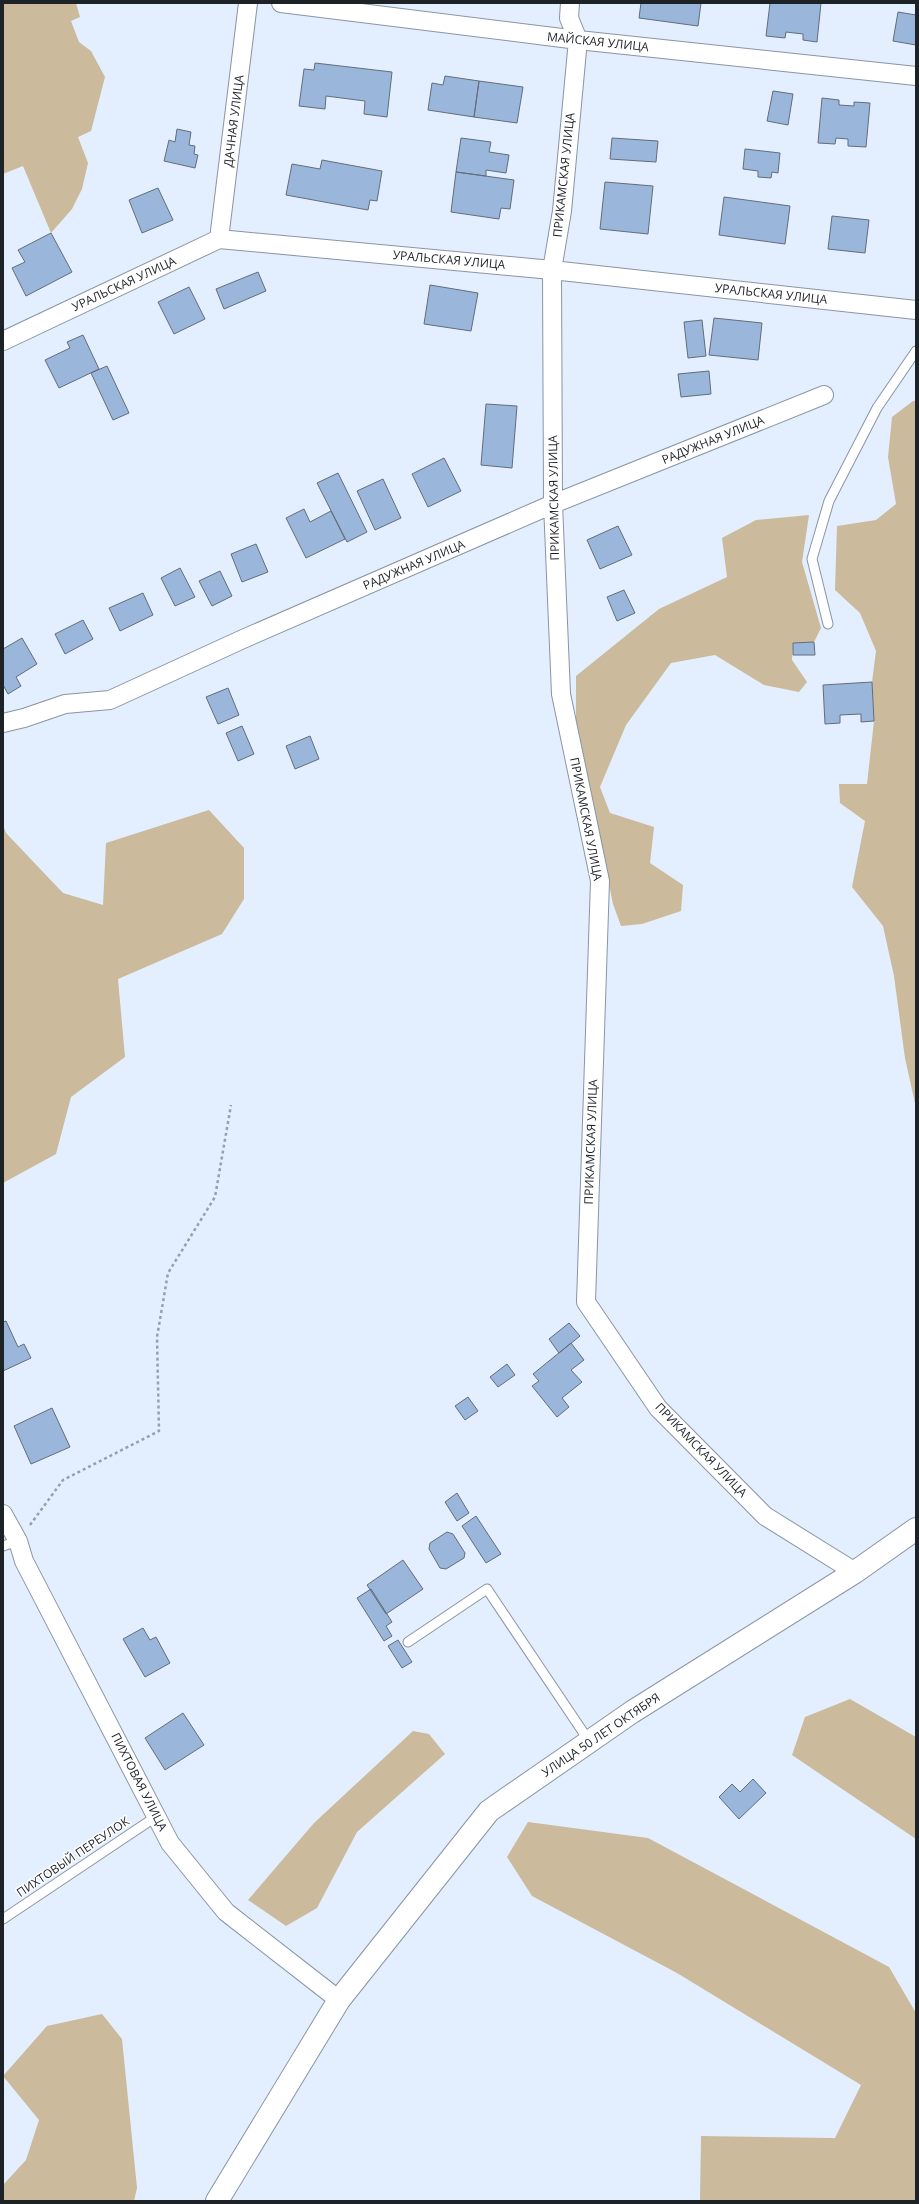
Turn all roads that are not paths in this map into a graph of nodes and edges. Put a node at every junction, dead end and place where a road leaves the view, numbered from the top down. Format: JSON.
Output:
{"nodes":[{"id":1,"x":248,"y":3,"type":"edge"},
{"id":2,"x":281,"y":3,"type":"edge"},
{"id":3,"x":570,"y":3,"type":"edge"},
{"id":4,"x":578,"y":40,"type":"junction"},
{"id":5,"x":916,"y":76,"type":"edge"},
{"id":6,"x":219,"y":239,"type":"junction"},
{"id":7,"x":552,"y":270,"type":"junction"},
{"id":8,"x":916,"y":310,"type":"edge"},
{"id":9,"x":3,"y":341,"type":"edge"},
{"id":10,"x":916,"y":350,"type":"edge"},
{"id":11,"x":824,"y":395,"type":"dead end"},
{"id":12,"x":553,"y":504,"type":"junction"},
{"id":13,"x":828,"y":624,"type":"dead end"},
{"id":14,"x":3,"y":722,"type":"edge"},
{"id":15,"x":3,"y":1514,"type":"edge"},
{"id":16,"x":916,"y":1529,"type":"edge"},
{"id":17,"x":10,"y":1544,"type":"edge"},
{"id":18,"x":855,"y":1572,"type":"junction"},
{"id":19,"x":408,"y":1642,"type":"dead end"},
{"id":20,"x":589,"y":1742,"type":"junction"},
{"id":21,"x":157,"y":1816,"type":"junction"},
{"id":22,"x":3,"y":1919,"type":"edge"},
{"id":23,"x":339,"y":2000,"type":"junction"},
{"id":24,"x":217,"y":2201,"type":"edge"}],
"edges":[{"from":1,"to":6,"type":"street","name":"ДАЧНАЯ УЛИЦА"},
{"from":2,"to":4,"type":"street","name":"МАЙСКАЯ УЛИЦА"},
{"from":3,"to":4,"type":"street","name":"ПРИКАМСКАЯ УЛИЦА"},
{"from":4,"to":5,"type":"street","name":"МАЙСКАЯ УЛИЦА"},
{"from":4,"to":7,"type":"street","name":"ПРИКАМСКАЯ УЛИЦА"},
{"from":6,"to":7,"type":"street","name":"УРАЛЬСКАЯ УЛИЦА"},
{"from":6,"to":9,"type":"street","name":"УРАЛЬСКАЯ УЛИЦА"},
{"from":7,"to":8,"type":"street","name":"УРАЛЬСКАЯ УЛИЦА"},
{"from":7,"to":12,"type":"street","name":"ПРИКАМСКАЯ УЛИЦА"},
{"from":10,"to":13,"type":"lane"},
{"from":11,"to":12,"type":"street","name":"РАДУЖНАЯ УЛИЦА"},
{"from":12,"to":14,"type":"street","name":"РАДУЖНАЯ УЛИЦА"},
{"from":12,"to":18,"type":"street","name":"ПРИКАМСКАЯ УЛИЦА"},
{"from":15,"to":17,"type":"street","name":"ПИХТОВАЯ УЛИЦА"},
{"from":16,"to":18,"type":"main road","name":"УЛИЦА 50 ЛЕТ ОКТЯБРЯ"},
{"from":17,"to":21,"type":"street","name":"ПИХТОВАЯ УЛИЦА"},
{"from":18,"to":20,"type":"main road","name":"УЛИЦА 50 ЛЕТ ОКТЯБРЯ"},
{"from":19,"to":20,"type":"lane"},
{"from":20,"to":23,"type":"main road","name":"УЛИЦА 50 ЛЕТ ОКТЯБРЯ"},
{"from":21,"to":22,"type":"lane","name":"ПИХТОВЫЙ ПЕРЕУЛОК"},
{"from":21,"to":23,"type":"street","name":"ПИХТОВАЯ УЛИЦА"},
{"from":23,"to":24,"type":"main road","name":"УЛИЦА 50 ЛЕТ ОКТЯБРЯ"}]}
